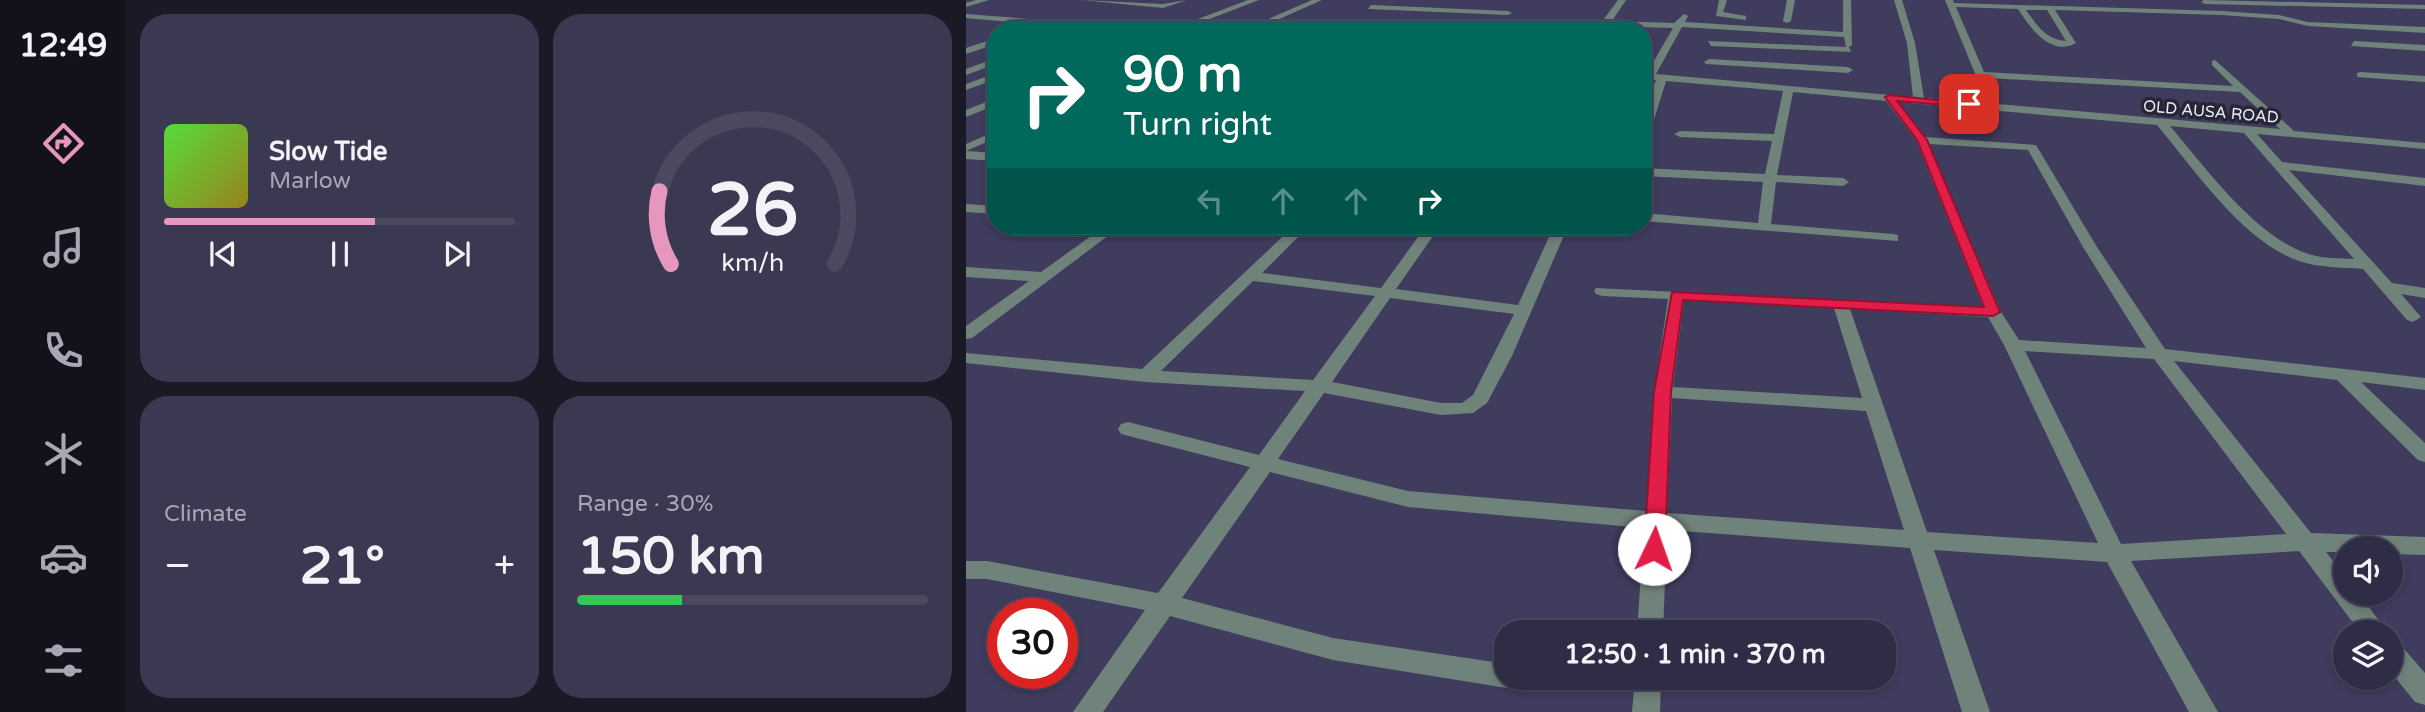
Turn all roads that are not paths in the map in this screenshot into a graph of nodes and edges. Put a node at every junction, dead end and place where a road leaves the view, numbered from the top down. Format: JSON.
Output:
{"nodes":[{"id":1,"x":985,"y":0,"type":"edge"},
{"id":2,"x":1084,"y":0,"type":"edge"},
{"id":3,"x":1183,"y":0,"type":"edge"},
{"id":4,"x":1255,"y":0,"type":"edge"},
{"id":5,"x":1309,"y":0,"type":"edge"},
{"id":6,"x":1317,"y":0,"type":"edge"},
{"id":7,"x":1382,"y":0,"type":"edge"},
{"id":8,"x":1463,"y":0,"type":"edge"},
{"id":9,"x":1622,"y":0,"type":"edge"},
{"id":10,"x":1723,"y":0,"type":"edge"},
{"id":11,"x":1791,"y":0,"type":"edge"},
{"id":12,"x":1847,"y":0,"type":"edge"},
{"id":13,"x":1898,"y":0,"type":"edge"},
{"id":14,"x":2388,"y":0,"type":"edge"},
{"id":15,"x":2244,"y":1,"type":"edge"},
{"id":16,"x":1950,"y":2,"type":"edge"},
{"id":17,"x":2320,"y":3,"type":"edge"},
{"id":18,"x":966,"y":5,"type":"edge"},
{"id":19,"x":2021,"y":5,"type":"edge"},
{"id":20,"x":1163,"y":6,"type":"junction"},
{"id":21,"x":2401,"y":6,"type":"junction"},
{"id":22,"x":1371,"y":7,"type":"junction"},
{"id":23,"x":2425,"y":7,"type":"edge"},
{"id":24,"x":2050,"y":8,"type":"junction"},
{"id":25,"x":1451,"y":11,"type":"junction"},
{"id":26,"x":2211,"y":13,"type":"junction"},
{"id":27,"x":1138,"y":15,"type":"dead end"},
{"id":28,"x":966,"y":16,"type":"edge"},
{"id":29,"x":1721,"y":16,"type":"junction"},
{"id":30,"x":2425,"y":18,"type":"edge"},
{"id":31,"x":999,"y":19,"type":"junction"},
{"id":32,"x":1125,"y":19,"type":"dead end"},
{"id":33,"x":992,"y":21,"type":"edge"},
{"id":34,"x":1024,"y":21,"type":"edge"},
{"id":35,"x":1117,"y":21,"type":"edge"},
{"id":36,"x":1198,"y":21,"type":"edge"},
{"id":37,"x":1268,"y":21,"type":"edge"},
{"id":38,"x":1351,"y":21,"type":"edge"},
{"id":39,"x":1500,"y":21,"type":"edge"},
{"id":40,"x":1607,"y":21,"type":"edge"},
{"id":41,"x":1787,"y":21,"type":"junction"},
{"id":42,"x":987,"y":22,"type":"edge"},
{"id":43,"x":1652,"y":25,"type":"edge"},
{"id":44,"x":1678,"y":25,"type":"junction"},
{"id":45,"x":2367,"y":27,"type":"junction"},
{"id":46,"x":966,"y":28,"type":"edge"},
{"id":47,"x":1848,"y":30,"type":"junction"},
{"id":48,"x":2425,"y":30,"type":"edge"},
{"id":49,"x":1711,"y":43,"type":"dead end"},
{"id":50,"x":987,"y":44,"type":"edge"},
{"id":51,"x":2354,"y":44,"type":"dead end"},
{"id":52,"x":2425,"y":48,"type":"edge"},
{"id":53,"x":1848,"y":50,"type":"junction"},
{"id":54,"x":966,"y":51,"type":"edge"},
{"id":55,"x":1709,"y":62,"type":"dead end"},
{"id":56,"x":2215,"y":63,"type":"dead end"},
{"id":57,"x":987,"y":64,"type":"edge"},
{"id":58,"x":1652,"y":66,"type":"edge"},
{"id":59,"x":1848,"y":70,"type":"junction"},
{"id":60,"x":966,"y":72,"type":"edge"},
{"id":61,"x":1981,"y":75,"type":"junction"},
{"id":62,"x":2360,"y":75,"type":"dead end"},
{"id":63,"x":1652,"y":76,"type":"edge"},
{"id":64,"x":1662,"y":77,"type":"junction"},
{"id":65,"x":987,"y":79,"type":"edge"},
{"id":66,"x":2425,"y":79,"type":"edge"},
{"id":67,"x":966,"y":87,"type":"edge"},
{"id":68,"x":1789,"y":89,"type":"junction"},
{"id":69,"x":2242,"y":89,"type":"junction"},
{"id":70,"x":1849,"y":94,"type":"junction"},
{"id":71,"x":1889,"y":97,"type":"junction"},
{"id":72,"x":1919,"y":100,"type":"junction"},
{"id":73,"x":987,"y":105,"type":"edge"},
{"id":74,"x":1994,"y":107,"type":"junction"},
{"id":75,"x":1652,"y":108,"type":"edge"},
{"id":76,"x":966,"y":114,"type":"edge"},
{"id":77,"x":2160,"y":122,"type":"junction"},
{"id":78,"x":2248,"y":131,"type":"junction"},
{"id":79,"x":1680,"y":134,"type":"dead end"},
{"id":80,"x":2291,"y":134,"type":"junction"},
{"id":81,"x":966,"y":136,"type":"edge"},
{"id":82,"x":987,"y":136,"type":"edge"},
{"id":83,"x":987,"y":138,"type":"edge"},
{"id":84,"x":1778,"y":138,"type":"junction"},
{"id":85,"x":1922,"y":140,"type":"junction"},
{"id":86,"x":2425,"y":146,"type":"edge"},
{"id":87,"x":966,"y":148,"type":"edge"},
{"id":88,"x":966,"y":155,"type":"edge"},
{"id":89,"x":987,"y":156,"type":"edge"},
{"id":90,"x":2277,"y":165,"type":"junction"},
{"id":91,"x":1652,"y":172,"type":"edge"},
{"id":92,"x":1770,"y":178,"type":"junction"},
{"id":93,"x":2410,"y":180,"type":"junction"},
{"id":94,"x":1843,"y":182,"type":"dead end"},
{"id":95,"x":2425,"y":182,"type":"edge"},
{"id":96,"x":2425,"y":193,"type":"edge"},
{"id":97,"x":966,"y":208,"type":"edge"},
{"id":98,"x":987,"y":209,"type":"edge"},
{"id":99,"x":1652,"y":218,"type":"edge"},
{"id":100,"x":1764,"y":228,"type":"junction"},
{"id":101,"x":1102,"y":235,"type":"edge"},
{"id":102,"x":1292,"y":235,"type":"edge"},
{"id":103,"x":1427,"y":235,"type":"edge"},
{"id":104,"x":1557,"y":235,"type":"edge"},
{"id":105,"x":1893,"y":238,"type":"dead end"},
{"id":106,"x":2364,"y":265,"type":"junction"},
{"id":107,"x":966,"y":272,"type":"edge"},
{"id":108,"x":1249,"y":276,"type":"junction"},
{"id":109,"x":1044,"y":277,"type":"junction"},
{"id":110,"x":2385,"y":287,"type":"junction"},
{"id":111,"x":1602,"y":291,"type":"dead end"},
{"id":112,"x":1386,"y":293,"type":"junction"},
{"id":113,"x":2425,"y":293,"type":"edge"},
{"id":114,"x":1677,"y":295,"type":"junction"},
{"id":115,"x":1840,"y":303,"type":"junction"},
{"id":116,"x":1523,"y":310,"type":"junction"},
{"id":117,"x":1993,"y":312,"type":"junction"},
{"id":118,"x":2413,"y":317,"type":"dead end"},
{"id":119,"x":966,"y":334,"type":"edge"},
{"id":120,"x":2013,"y":345,"type":"junction"},
{"id":121,"x":2159,"y":354,"type":"junction"},
{"id":122,"x":966,"y":358,"type":"edge"},
{"id":123,"x":2343,"y":375,"type":"junction"},
{"id":124,"x":1145,"y":376,"type":"junction"},
{"id":125,"x":2425,"y":384,"type":"edge"},
{"id":126,"x":1320,"y":386,"type":"junction"},
{"id":127,"x":1663,"y":392,"type":"junction"},
{"id":128,"x":1873,"y":405,"type":"junction"},
{"id":129,"x":1128,"y":429,"type":"dead end"},
{"id":130,"x":2425,"y":455,"type":"edge"},
{"id":131,"x":1265,"y":465,"type":"junction"},
{"id":132,"x":1656,"y":521,"type":"junction"},
{"id":133,"x":1917,"y":540,"type":"junction"},
{"id":134,"x":2302,"y":542,"type":"junction"},
{"id":135,"x":2425,"y":546,"type":"edge"},
{"id":136,"x":2114,"y":553,"type":"junction"},
{"id":137,"x":966,"y":570,"type":"edge"},
{"id":138,"x":1164,"y":604,"type":"junction"},
{"id":139,"x":1651,"y":620,"type":"edge"},
{"id":140,"x":2365,"y":620,"type":"edge"},
{"id":141,"x":2403,"y":667,"type":"edge"},
{"id":142,"x":1494,"y":674,"type":"edge"},
{"id":143,"x":1647,"y":690,"type":"edge"},
{"id":144,"x":2425,"y":693,"type":"edge"},
{"id":145,"x":1087,"y":712,"type":"edge"},
{"id":146,"x":1646,"y":712,"type":"edge"},
{"id":147,"x":1976,"y":712,"type":"edge"},
{"id":148,"x":2204,"y":712,"type":"edge"}],
"edges":[{"from":1,"to":18,"type":"street"},
{"from":2,"to":20,"type":"street"},
{"from":3,"to":20,"type":"street"},
{"from":4,"to":36,"type":"street"},
{"from":5,"to":6,"type":"street"},
{"from":6,"to":37,"type":"street"},
{"from":7,"to":22,"type":"street"},
{"from":8,"to":25,"type":"street"},
{"from":9,"to":40,"type":"street"},
{"from":10,"to":29,"type":"street"},
{"from":11,"to":41,"type":"street"},
{"from":12,"to":47,"type":"street"},
{"from":13,"to":72,"type":"street"},
{"from":14,"to":21,"type":"street"},
{"from":15,"to":17,"type":"street"},
{"from":15,"to":26,"type":"street"},
{"from":16,"to":19,"type":"street"},
{"from":16,"to":61,"type":"street"},
{"from":17,"to":21,"type":"street"},
{"from":17,"to":45,"type":"street"},
{"from":19,"to":24,"type":"street"},
{"from":19,"to":24,"type":"street"},
{"from":20,"to":27,"type":"street"},
{"from":21,"to":23,"type":"street"},
{"from":21,"to":30,"type":"street"},
{"from":22,"to":25,"type":"street"},
{"from":22,"to":38,"type":"street"},
{"from":24,"to":26,"type":"street"},
{"from":25,"to":39,"type":"street"},
{"from":26,"to":45,"type":"street"},
{"from":28,"to":31,"type":"street"},
{"from":29,"to":41,"type":"street"},
{"from":29,"to":44,"type":"street"},
{"from":31,"to":33,"type":"street"},
{"from":31,"to":34,"type":"street"},
{"from":32,"to":35,"type":"street"},
{"from":41,"to":47,"type":"street"},
{"from":42,"to":46,"type":"street"},
{"from":43,"to":44,"type":"street"},
{"from":44,"to":47,"type":"street"},
{"from":44,"to":58,"type":"street"},
{"from":45,"to":48,"type":"street"},
{"from":47,"to":53,"type":"street"},
{"from":49,"to":53,"type":"street"},
{"from":50,"to":54,"type":"street"},
{"from":51,"to":52,"type":"street"},
{"from":53,"to":59,"type":"street"},
{"from":55,"to":59,"type":"street"},
{"from":56,"to":69,"type":"street"},
{"from":57,"to":60,"type":"street"},
{"from":59,"to":70,"type":"street"},
{"from":61,"to":69,"type":"street"},
{"from":61,"to":74,"type":"street"},
{"from":62,"to":66,"type":"street"},
{"from":63,"to":64,"type":"street","name":"OLD AUSA ROAD"},
{"from":64,"to":68,"type":"street","name":"OLD AUSA ROAD"},
{"from":64,"to":75,"type":"street"},
{"from":65,"to":67,"type":"street"},
{"from":68,"to":70,"type":"street","name":"OLD AUSA ROAD"},
{"from":68,"to":84,"type":"street"},
{"from":69,"to":80,"type":"street"},
{"from":70,"to":71,"type":"street","name":"OLD AUSA ROAD"},
{"from":71,"to":72,"type":"street","name":"OLD AUSA ROAD"},
{"from":71,"to":85,"type":"street"},
{"from":72,"to":74,"type":"street","name":"OLD AUSA ROAD"},
{"from":73,"to":76,"type":"street"},
{"from":74,"to":77,"type":"street","name":"OLD AUSA ROAD"},
{"from":77,"to":78,"type":"street","name":"OLD AUSA ROAD"},
{"from":77,"to":106,"type":"street"},
{"from":78,"to":80,"type":"street","name":"OLD AUSA ROAD"},
{"from":78,"to":90,"type":"street"},
{"from":79,"to":84,"type":"street"},
{"from":80,"to":86,"type":"street","name":"OLD AUSA ROAD"},
{"from":81,"to":82,"type":"street"},
{"from":83,"to":87,"type":"street"},
{"from":84,"to":92,"type":"street"},
{"from":85,"to":117,"type":"street"},
{"from":85,"to":121,"type":"street"},
{"from":88,"to":89,"type":"street"},
{"from":90,"to":93,"type":"street"},
{"from":90,"to":106,"type":"street"},
{"from":91,"to":92,"type":"street"},
{"from":92,"to":94,"type":"street"},
{"from":92,"to":100,"type":"street"},
{"from":93,"to":95,"type":"street"},
{"from":93,"to":96,"type":"street"},
{"from":97,"to":98,"type":"street"},
{"from":99,"to":100,"type":"street"},
{"from":100,"to":105,"type":"street"},
{"from":101,"to":109,"type":"street"},
{"from":102,"to":108,"type":"street"},
{"from":103,"to":112,"type":"street"},
{"from":104,"to":116,"type":"street"},
{"from":106,"to":110,"type":"street"},
{"from":107,"to":109,"type":"street"},
{"from":108,"to":112,"type":"street"},
{"from":108,"to":124,"type":"street"},
{"from":109,"to":119,"type":"street"},
{"from":110,"to":113,"type":"street"},
{"from":110,"to":118,"type":"street"},
{"from":111,"to":114,"type":"street"},
{"from":112,"to":116,"type":"street"},
{"from":112,"to":126,"type":"street"},
{"from":114,"to":115,"type":"street"},
{"from":114,"to":127,"type":"street"},
{"from":115,"to":117,"type":"street"},
{"from":115,"to":128,"type":"street"},
{"from":116,"to":126,"type":"street"},
{"from":117,"to":120,"type":"street"},
{"from":120,"to":121,"type":"street"},
{"from":120,"to":136,"type":"street"},
{"from":121,"to":123,"type":"street"},
{"from":121,"to":134,"type":"street"},
{"from":122,"to":124,"type":"street"},
{"from":123,"to":125,"type":"street"},
{"from":123,"to":130,"type":"street"},
{"from":124,"to":126,"type":"street"},
{"from":126,"to":131,"type":"street"},
{"from":127,"to":128,"type":"street"},
{"from":127,"to":132,"type":"street"},
{"from":128,"to":133,"type":"street"},
{"from":129,"to":131,"type":"street"},
{"from":131,"to":132,"type":"street"},
{"from":131,"to":138,"type":"street"},
{"from":132,"to":133,"type":"street"},
{"from":132,"to":139,"type":"street"},
{"from":133,"to":136,"type":"street"},
{"from":133,"to":147,"type":"street"},
{"from":134,"to":135,"type":"street"},
{"from":134,"to":136,"type":"street"},
{"from":134,"to":140,"type":"street"},
{"from":136,"to":148,"type":"street"},
{"from":137,"to":138,"type":"street"},
{"from":138,"to":142,"type":"street"},
{"from":138,"to":145,"type":"street"},
{"from":141,"to":144,"type":"street"},
{"from":143,"to":146,"type":"street"}]}
